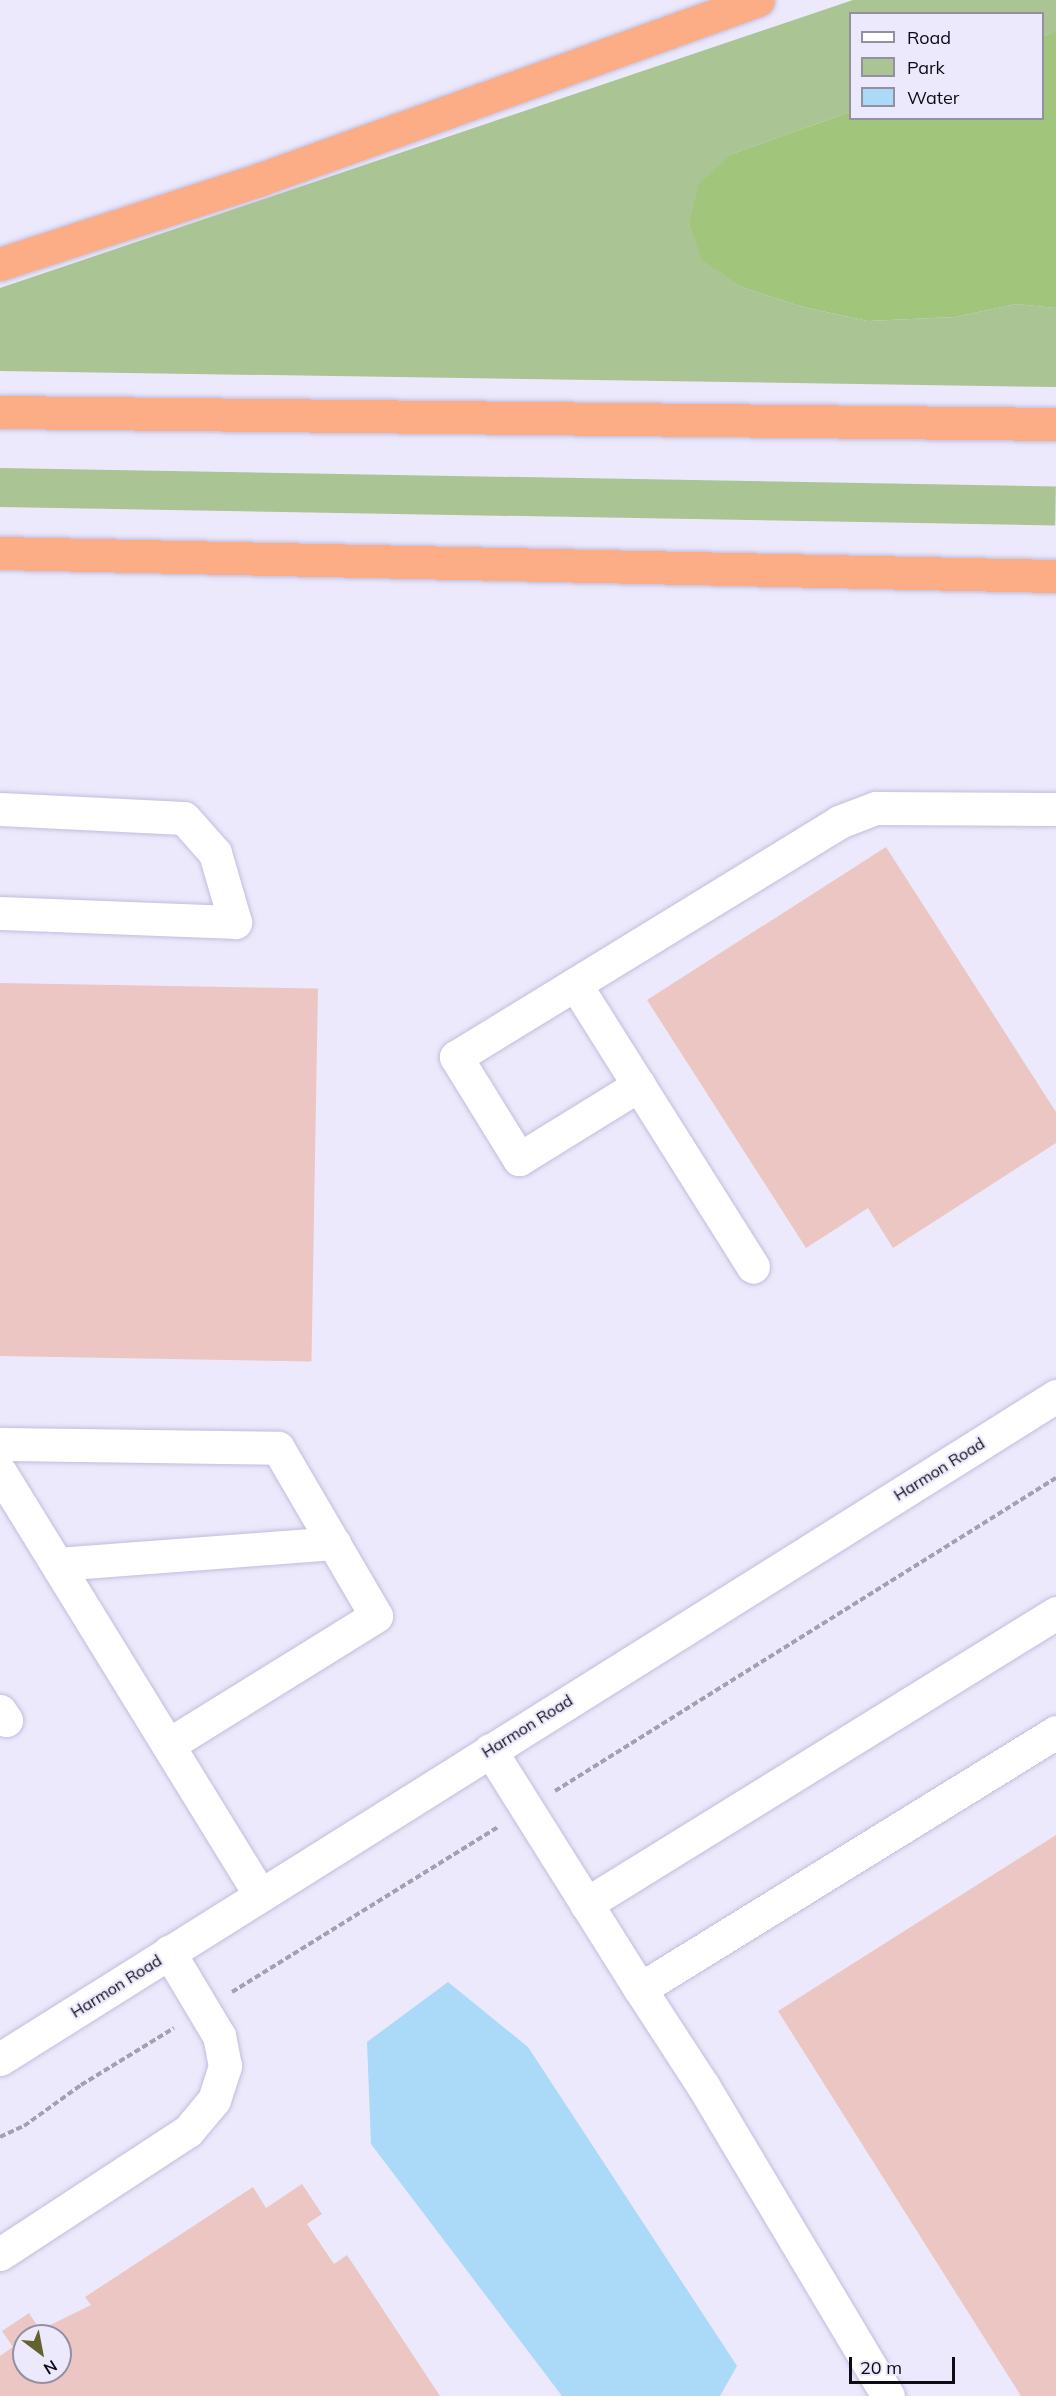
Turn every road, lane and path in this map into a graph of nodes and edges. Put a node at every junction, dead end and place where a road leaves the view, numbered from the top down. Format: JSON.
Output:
{"nodes":[{"id":1,"x":758,"y":0,"type":"edge"},
{"id":2,"x":0,"y":264,"type":"edge"},
{"id":3,"x":0,"y":412,"type":"edge"},
{"id":4,"x":1056,"y":424,"type":"edge"},
{"id":5,"x":0,"y":553,"type":"edge"},
{"id":6,"x":1056,"y":576,"type":"edge"},
{"id":7,"x":0,"y":809,"type":"edge"},
{"id":8,"x":1056,"y":809,"type":"edge"},
{"id":9,"x":0,"y":913,"type":"edge"},
{"id":10,"x":575,"y":984,"type":"junction"},
{"id":11,"x":639,"y":1085,"type":"junction"},
{"id":12,"x":753,"y":1267,"type":"dead end"},
{"id":13,"x":1056,"y":1396,"type":"edge"},
{"id":14,"x":0,"y":1444,"type":"edge"},
{"id":15,"x":0,"y":1472,"type":"edge"},
{"id":16,"x":334,"y":1544,"type":"junction"},
{"id":17,"x":57,"y":1564,"type":"junction"},
{"id":18,"x":1056,"y":1612,"type":"edge"},
{"id":19,"x":1056,"y":1732,"type":"edge"},
{"id":20,"x":168,"y":1745,"type":"junction"},
{"id":21,"x":490,"y":1750,"type":"junction"},
{"id":22,"x":260,"y":1895,"type":"junction"},
{"id":23,"x":586,"y":1904,"type":"junction"},
{"id":24,"x":169,"y":1952,"type":"junction"},
{"id":25,"x":640,"y":1989,"type":"junction"},
{"id":26,"x":0,"y":2059,"type":"edge"},
{"id":27,"x":0,"y":2254,"type":"edge"},
{"id":28,"x":888,"y":2396,"type":"edge"}],
"edges":[{"from":1,"to":2,"type":"highway"},
{"from":3,"to":4,"type":"highway"},
{"from":5,"to":6,"type":"highway"},
{"from":7,"to":9,"type":"street"},
{"from":8,"to":10,"type":"street"},
{"from":10,"to":11,"type":"street"},
{"from":10,"to":11,"type":"street"},
{"from":11,"to":12,"type":"street"},
{"from":13,"to":21,"type":"street","name":"Harmon Road"},
{"from":14,"to":16,"type":"street"},
{"from":15,"to":17,"type":"street"},
{"from":16,"to":17,"type":"street"},
{"from":16,"to":20,"type":"street"},
{"from":17,"to":20,"type":"street"},
{"from":18,"to":23,"type":"street"},
{"from":19,"to":25,"type":"street"},
{"from":20,"to":22,"type":"street"},
{"from":21,"to":22,"type":"street","name":"Harmon Road"},
{"from":21,"to":23,"type":"street"},
{"from":22,"to":24,"type":"street","name":"Harmon Road"},
{"from":23,"to":25,"type":"street"},
{"from":24,"to":26,"type":"street","name":"Harmon Road"},
{"from":24,"to":27,"type":"street"},
{"from":25,"to":28,"type":"street"}]}
